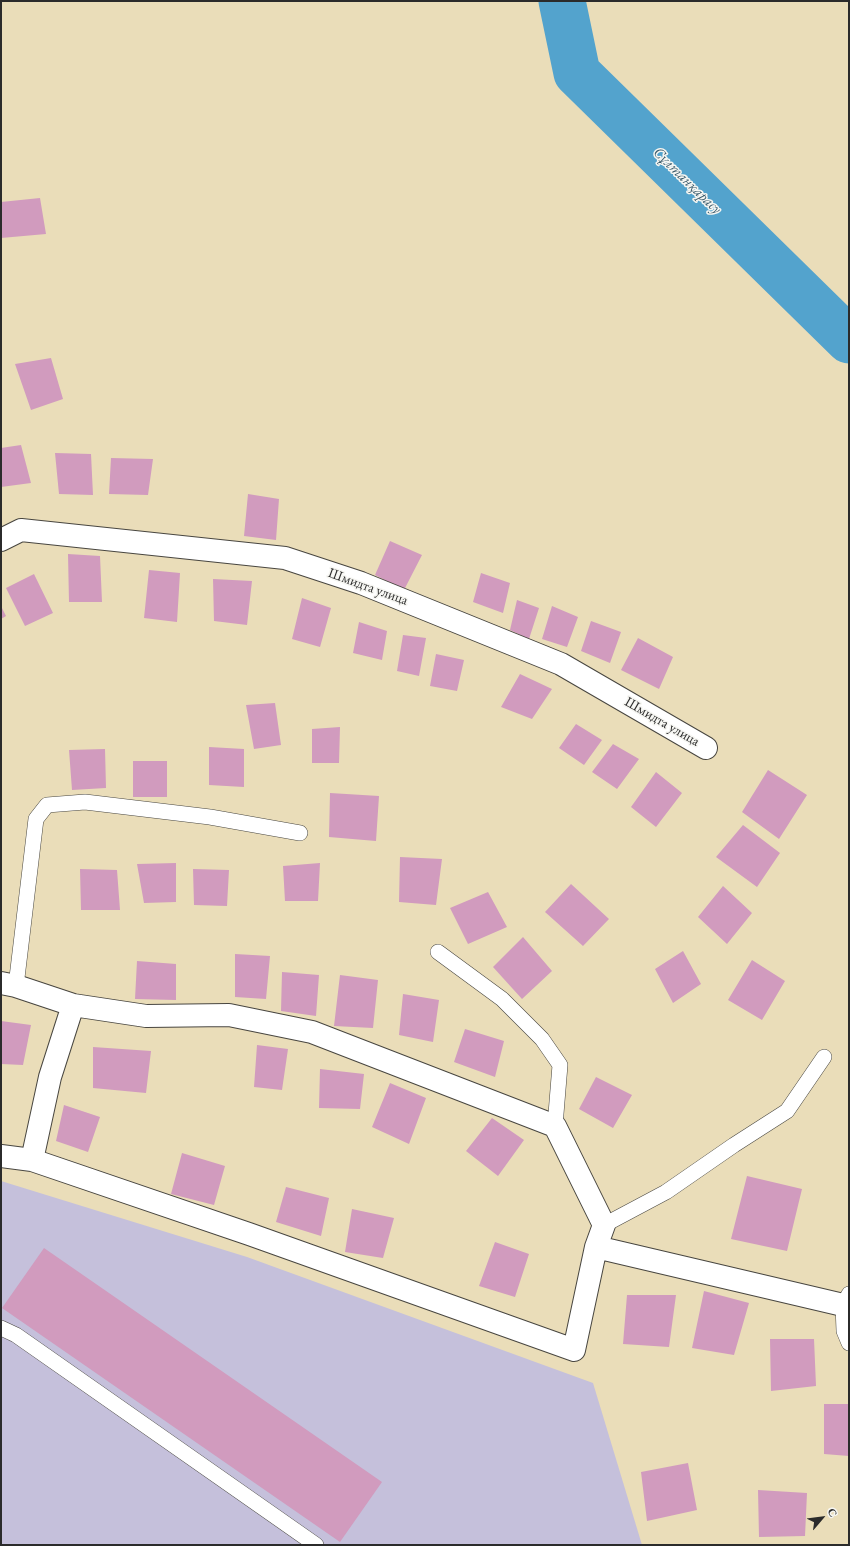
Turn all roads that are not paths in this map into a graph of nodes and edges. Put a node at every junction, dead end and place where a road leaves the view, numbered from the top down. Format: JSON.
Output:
{"nodes":[{"id":1,"x":1,"y":540,"type":"edge"},
{"id":2,"x":706,"y":748,"type":"dead end"},
{"id":3,"x":300,"y":833,"type":"dead end"},
{"id":4,"x":438,"y":952,"type":"dead end"},
{"id":5,"x":9,"y":984,"type":"edge"},
{"id":6,"x":73,"y":1005,"type":"junction"},
{"id":7,"x":824,"y":1057,"type":"dead end"},
{"id":8,"x":555,"y":1126,"type":"junction"},
{"id":9,"x":1,"y":1156,"type":"edge"},
{"id":10,"x":32,"y":1160,"type":"junction"},
{"id":11,"x":604,"y":1225,"type":"junction"},
{"id":12,"x":596,"y":1248,"type":"junction"},
{"id":13,"x":846,"y":1300,"type":"edge"},
{"id":14,"x":1,"y":1328,"type":"edge"},
{"id":15,"x":849,"y":1343,"type":"edge"},
{"id":16,"x":316,"y":1545,"type":"edge"}],
"edges":[{"from":1,"to":2,"type":"street","name":"Шмидта улица"},
{"from":3,"to":5,"type":"lane"},
{"from":4,"to":8,"type":"lane"},
{"from":5,"to":6,"type":"street"},
{"from":6,"to":8,"type":"street"},
{"from":6,"to":10,"type":"street"},
{"from":7,"to":11,"type":"lane"},
{"from":8,"to":11,"type":"street"},
{"from":9,"to":10,"type":"street"},
{"from":10,"to":12,"type":"street"},
{"from":11,"to":12,"type":"street"},
{"from":12,"to":13,"type":"street"},
{"from":13,"to":15,"type":"lane"},
{"from":14,"to":16,"type":"lane"}]}
